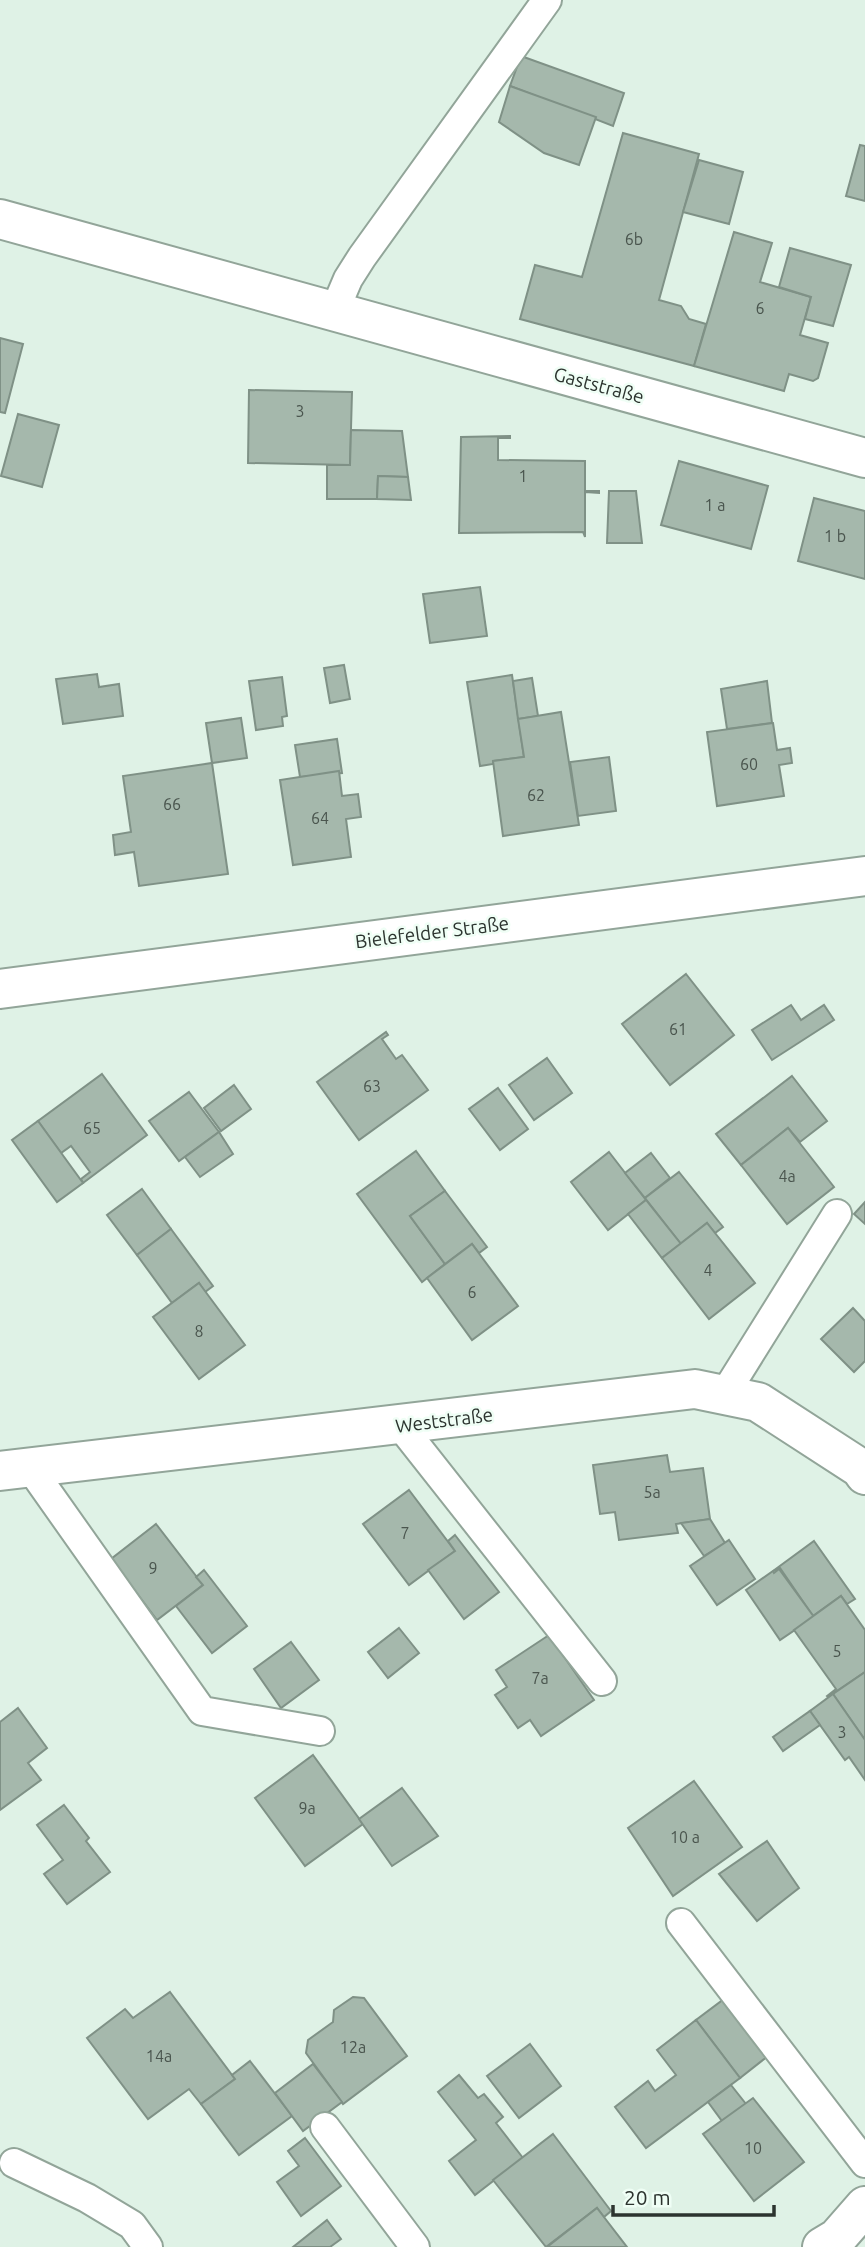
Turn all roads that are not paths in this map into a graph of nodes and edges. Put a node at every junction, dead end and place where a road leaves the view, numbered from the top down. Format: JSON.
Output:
{"nodes":[{"id":1,"x":547,"y":0,"type":"edge"},
{"id":2,"x":0,"y":219,"type":"edge"},
{"id":3,"x":334,"y":312,"type":"junction"},
{"id":4,"x":865,"y":458,"type":"edge"},
{"id":5,"x":865,"y":876,"type":"edge"},
{"id":6,"x":0,"y":989,"type":"edge"},
{"id":7,"x":837,"y":1214,"type":"dead end"},
{"id":8,"x":724,"y":1395,"type":"junction"},
{"id":9,"x":400,"y":1425,"type":"junction"},
{"id":10,"x":15,"y":1469,"type":"edge"},
{"id":11,"x":865,"y":1475,"type":"edge"},
{"id":12,"x":603,"y":1681,"type":"dead end"},
{"id":13,"x":320,"y":1731,"type":"dead end"},
{"id":14,"x":681,"y":1923,"type":"dead end"},
{"id":15,"x":325,"y":2127,"type":"dead end"},
{"id":16,"x":14,"y":2163,"type":"dead end"},
{"id":17,"x":865,"y":2163,"type":"edge"},
{"id":18,"x":865,"y":2206,"type":"edge"},
{"id":19,"x":148,"y":2247,"type":"edge"},
{"id":20,"x":415,"y":2247,"type":"edge"},
{"id":21,"x":822,"y":2247,"type":"edge"}],
"edges":[{"from":1,"to":3,"type":"lane"},
{"from":2,"to":3,"type":"street","name":"Gaststraße"},
{"from":3,"to":4,"type":"street","name":"Gaststraße"},
{"from":5,"to":6,"type":"street","name":"Bielefelder Straße"},
{"from":7,"to":8,"type":"lane"},
{"from":8,"to":9,"type":"street","name":"Weststraße"},
{"from":8,"to":11,"type":"street","name":"Weststraße"},
{"from":9,"to":10,"type":"street","name":"Weststraße"},
{"from":9,"to":12,"type":"lane"},
{"from":10,"to":13,"type":"lane"},
{"from":14,"to":17,"type":"lane"},
{"from":15,"to":20,"type":"lane"},
{"from":16,"to":19,"type":"lane"},
{"from":18,"to":21,"type":"street"}]}
